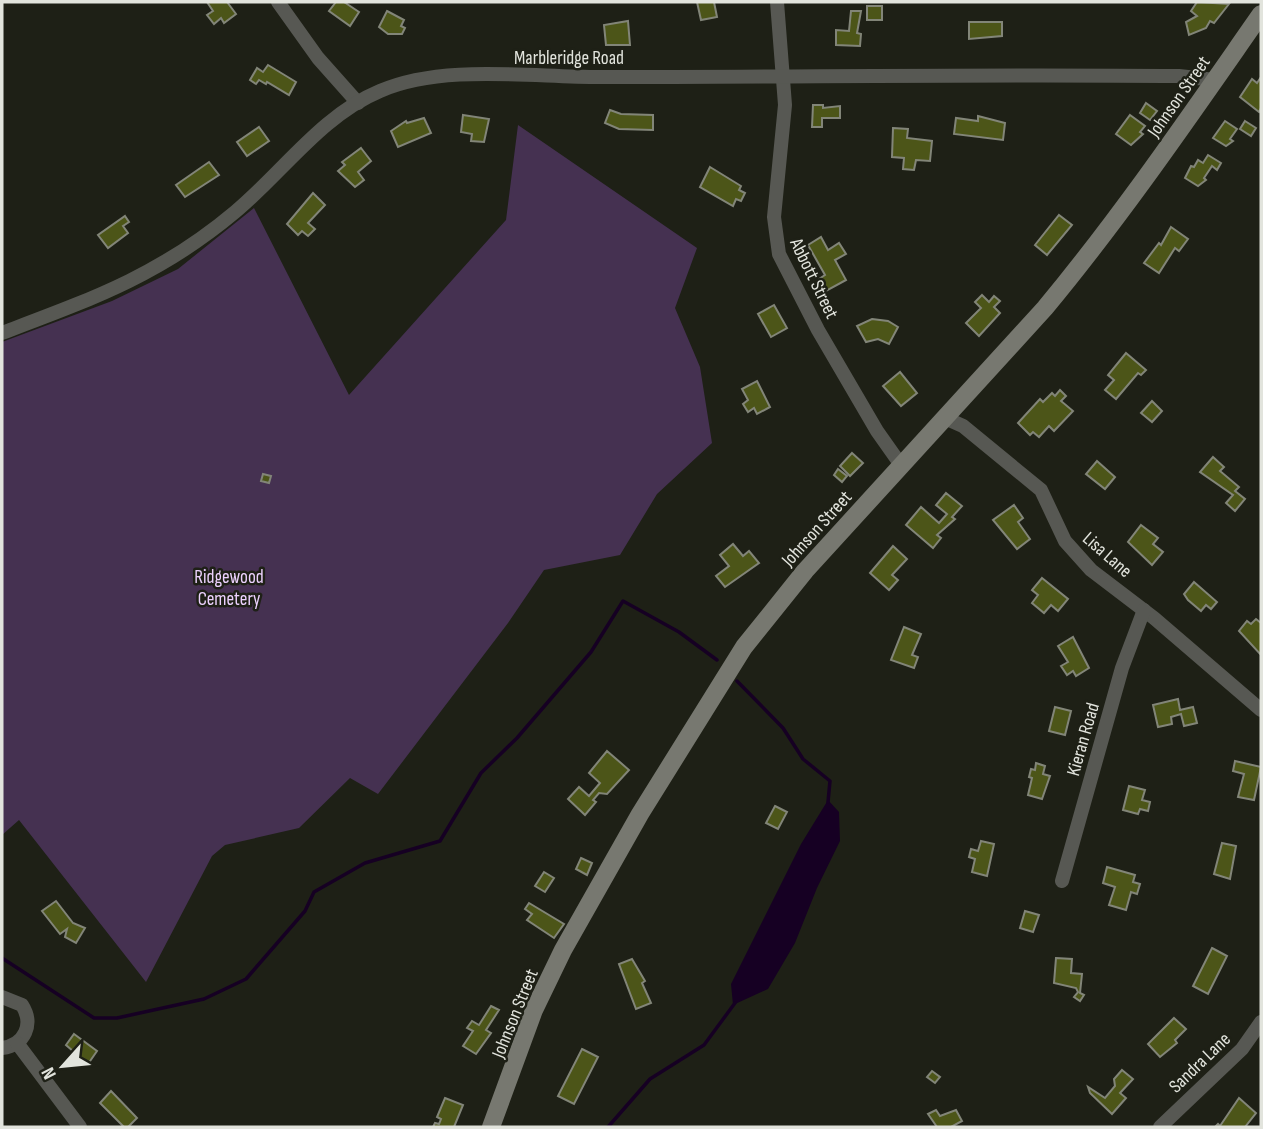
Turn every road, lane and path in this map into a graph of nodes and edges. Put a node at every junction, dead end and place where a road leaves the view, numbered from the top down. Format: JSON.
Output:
{"nodes":[{"id":1,"x":278,"y":2,"type":"edge"},
{"id":2,"x":777,"y":2,"type":"edge"},
{"id":3,"x":1259,"y":22,"type":"edge"},
{"id":4,"x":783,"y":75,"type":"junction"},
{"id":5,"x":1215,"y":80,"type":"junction"},
{"id":6,"x":358,"y":103,"type":"junction"},
{"id":7,"x":2,"y":333,"type":"edge"},
{"id":8,"x":945,"y":418,"type":"junction"},
{"id":9,"x":901,"y":465,"type":"junction"},
{"id":10,"x":1144,"y":610,"type":"junction"},
{"id":11,"x":1261,"y":710,"type":"edge"},
{"id":12,"x":1062,"y":881,"type":"dead end"},
{"id":13,"x":2,"y":997,"type":"edge"},
{"id":14,"x":1261,"y":1022,"type":"edge"},
{"id":15,"x":17,"y":1044,"type":"junction"},
{"id":16,"x":2,"y":1048,"type":"edge"},
{"id":17,"x":80,"y":1127,"type":"edge"},
{"id":18,"x":491,"y":1127,"type":"edge"},
{"id":19,"x":1162,"y":1127,"type":"edge"}],
"edges":[{"from":1,"to":6,"type":"street"},
{"from":2,"to":4,"type":"street","name":"Abbott Street"},
{"from":3,"to":5,"type":"street","name":"Johnson Street"},
{"from":4,"to":5,"type":"street","name":"Marbleridge Road"},
{"from":4,"to":6,"type":"street","name":"Marbleridge Road"},
{"from":4,"to":9,"type":"street","name":"Abbott Street"},
{"from":5,"to":8,"type":"street","name":"Johnson Street"},
{"from":6,"to":7,"type":"street","name":"Marbleridge Road"},
{"from":8,"to":9,"type":"street","name":"Johnson Street"},
{"from":8,"to":10,"type":"street","name":"Lisa Lane"},
{"from":9,"to":18,"type":"street","name":"Johnson Street"},
{"from":10,"to":11,"type":"street","name":"Lisa Lane"},
{"from":10,"to":12,"type":"street","name":"Kieran Road"},
{"from":13,"to":15,"type":"street"},
{"from":14,"to":19,"type":"street","name":"Sandra Lane"},
{"from":15,"to":16,"type":"street"},
{"from":15,"to":17,"type":"street"}]}
